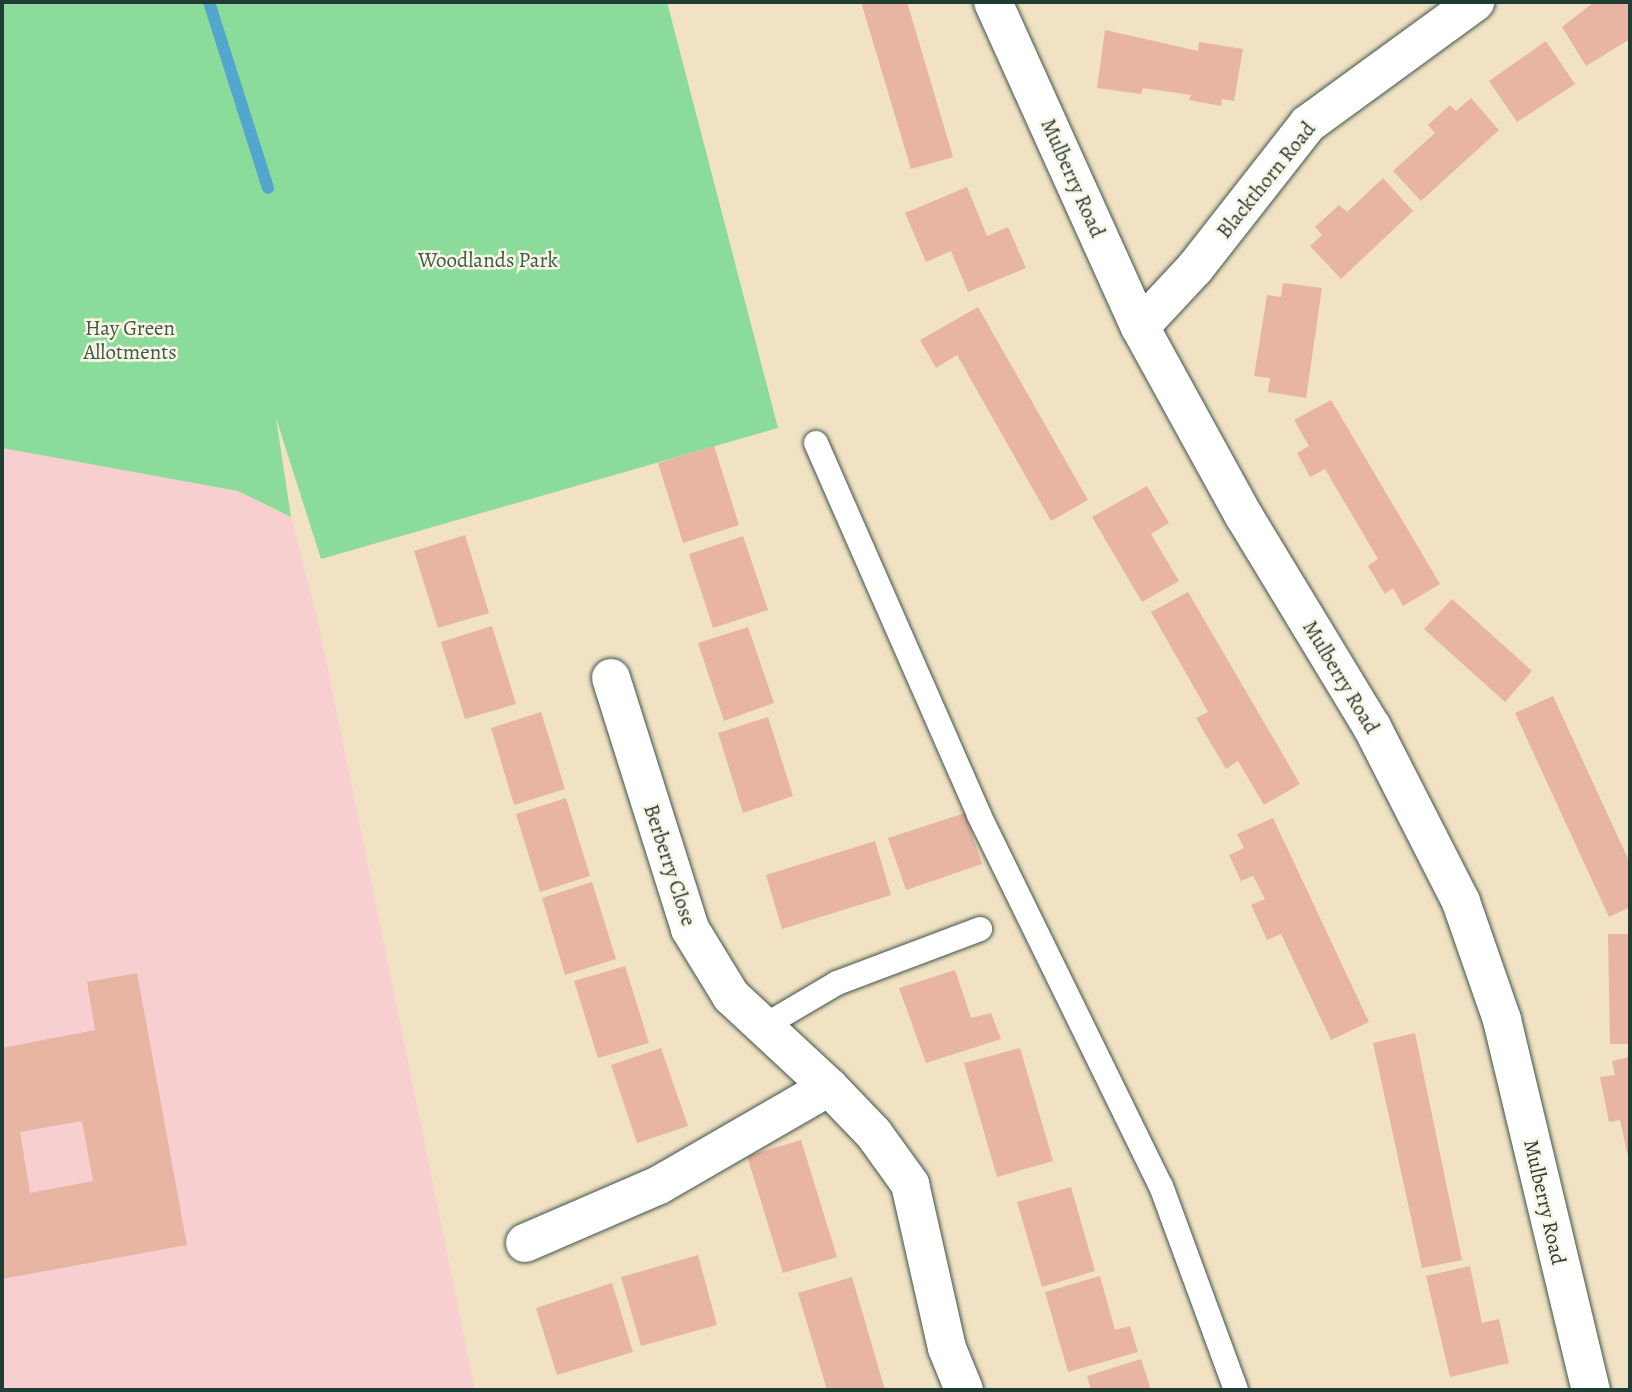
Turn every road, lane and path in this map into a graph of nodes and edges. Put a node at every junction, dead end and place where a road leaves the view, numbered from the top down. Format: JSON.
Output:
{"nodes":[{"id":1,"x":993,"y":2,"type":"edge"},
{"id":2,"x":1475,"y":2,"type":"edge"},
{"id":3,"x":1140,"y":327,"type":"junction"},
{"id":4,"x":816,"y":443,"type":"dead end"},
{"id":5,"x":610,"y":678,"type":"dead end"},
{"id":6,"x":979,"y":929,"type":"dead end"},
{"id":7,"x":764,"y":1026,"type":"junction"},
{"id":8,"x":829,"y":1087,"type":"junction"},
{"id":9,"x":525,"y":1243,"type":"dead end"},
{"id":10,"x":964,"y":1390,"type":"edge"},
{"id":11,"x":1236,"y":1390,"type":"edge"},
{"id":12,"x":1591,"y":1390,"type":"edge"}],
"edges":[{"from":1,"to":3,"type":"street","name":"Mulberry Road"},
{"from":2,"to":3,"type":"street","name":"Blackthorn Road"},
{"from":3,"to":12,"type":"street","name":"Mulberry Road"},
{"from":4,"to":11,"type":"lane"},
{"from":5,"to":7,"type":"street","name":"Berberry Close"},
{"from":6,"to":7,"type":"lane"},
{"from":7,"to":8,"type":"street","name":"Berberry Close"},
{"from":8,"to":9,"type":"street"},
{"from":8,"to":10,"type":"street","name":"Berberry Close"}]}
